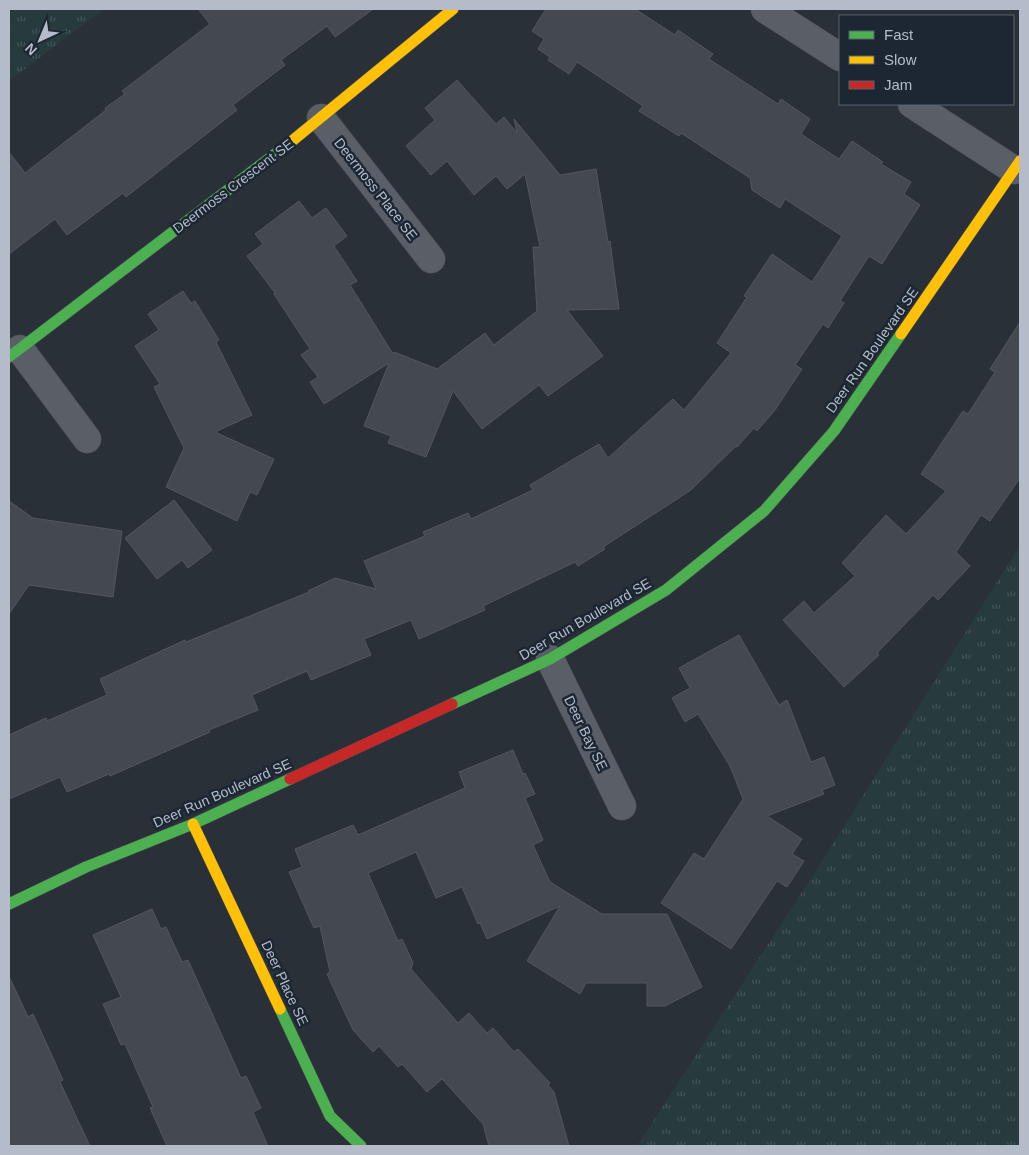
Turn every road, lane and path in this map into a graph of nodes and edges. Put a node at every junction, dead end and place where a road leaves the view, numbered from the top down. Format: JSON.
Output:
{"nodes":[{"id":1,"x":453,"y":9,"type":"edge"},
{"id":2,"x":765,"y":9,"type":"edge"},
{"id":3,"x":839,"y":56,"type":"edge"},
{"id":4,"x":914,"y":105,"type":"edge"},
{"id":5,"x":321,"y":118,"type":"junction"},
{"id":6,"x":1017,"y":165,"type":"edge"},
{"id":7,"x":431,"y":259,"type":"dead end"},
{"id":8,"x":14,"y":353,"type":"edge"},
{"id":9,"x":87,"y":439,"type":"dead end"},
{"id":10,"x":550,"y":659,"type":"junction"},
{"id":11,"x":622,"y":806,"type":"dead end"},
{"id":12,"x":193,"y":824,"type":"junction"},
{"id":13,"x":9,"y":904,"type":"edge"},
{"id":14,"x":361,"y":1146,"type":"edge"}],
"edges":[{"from":1,"to":5,"type":"street","name":"Deermoss Crescent SE"},
{"from":2,"to":3,"type":"street"},
{"from":4,"to":6,"type":"street"},
{"from":5,"to":7,"type":"street","name":"Deermoss Place SE"},
{"from":5,"to":8,"type":"street","name":"Deermoss Crescent SE"},
{"from":6,"to":10,"type":"street","name":"Deer Run Boulevard SE"},
{"from":8,"to":9,"type":"street"},
{"from":10,"to":11,"type":"street","name":"Deer Bay SE"},
{"from":10,"to":12,"type":"street","name":"Deer Run Boulevard SE"},
{"from":12,"to":13,"type":"street","name":"Deer Run Boulevard SE"},
{"from":12,"to":14,"type":"street","name":"Deer Place SE"}]}
